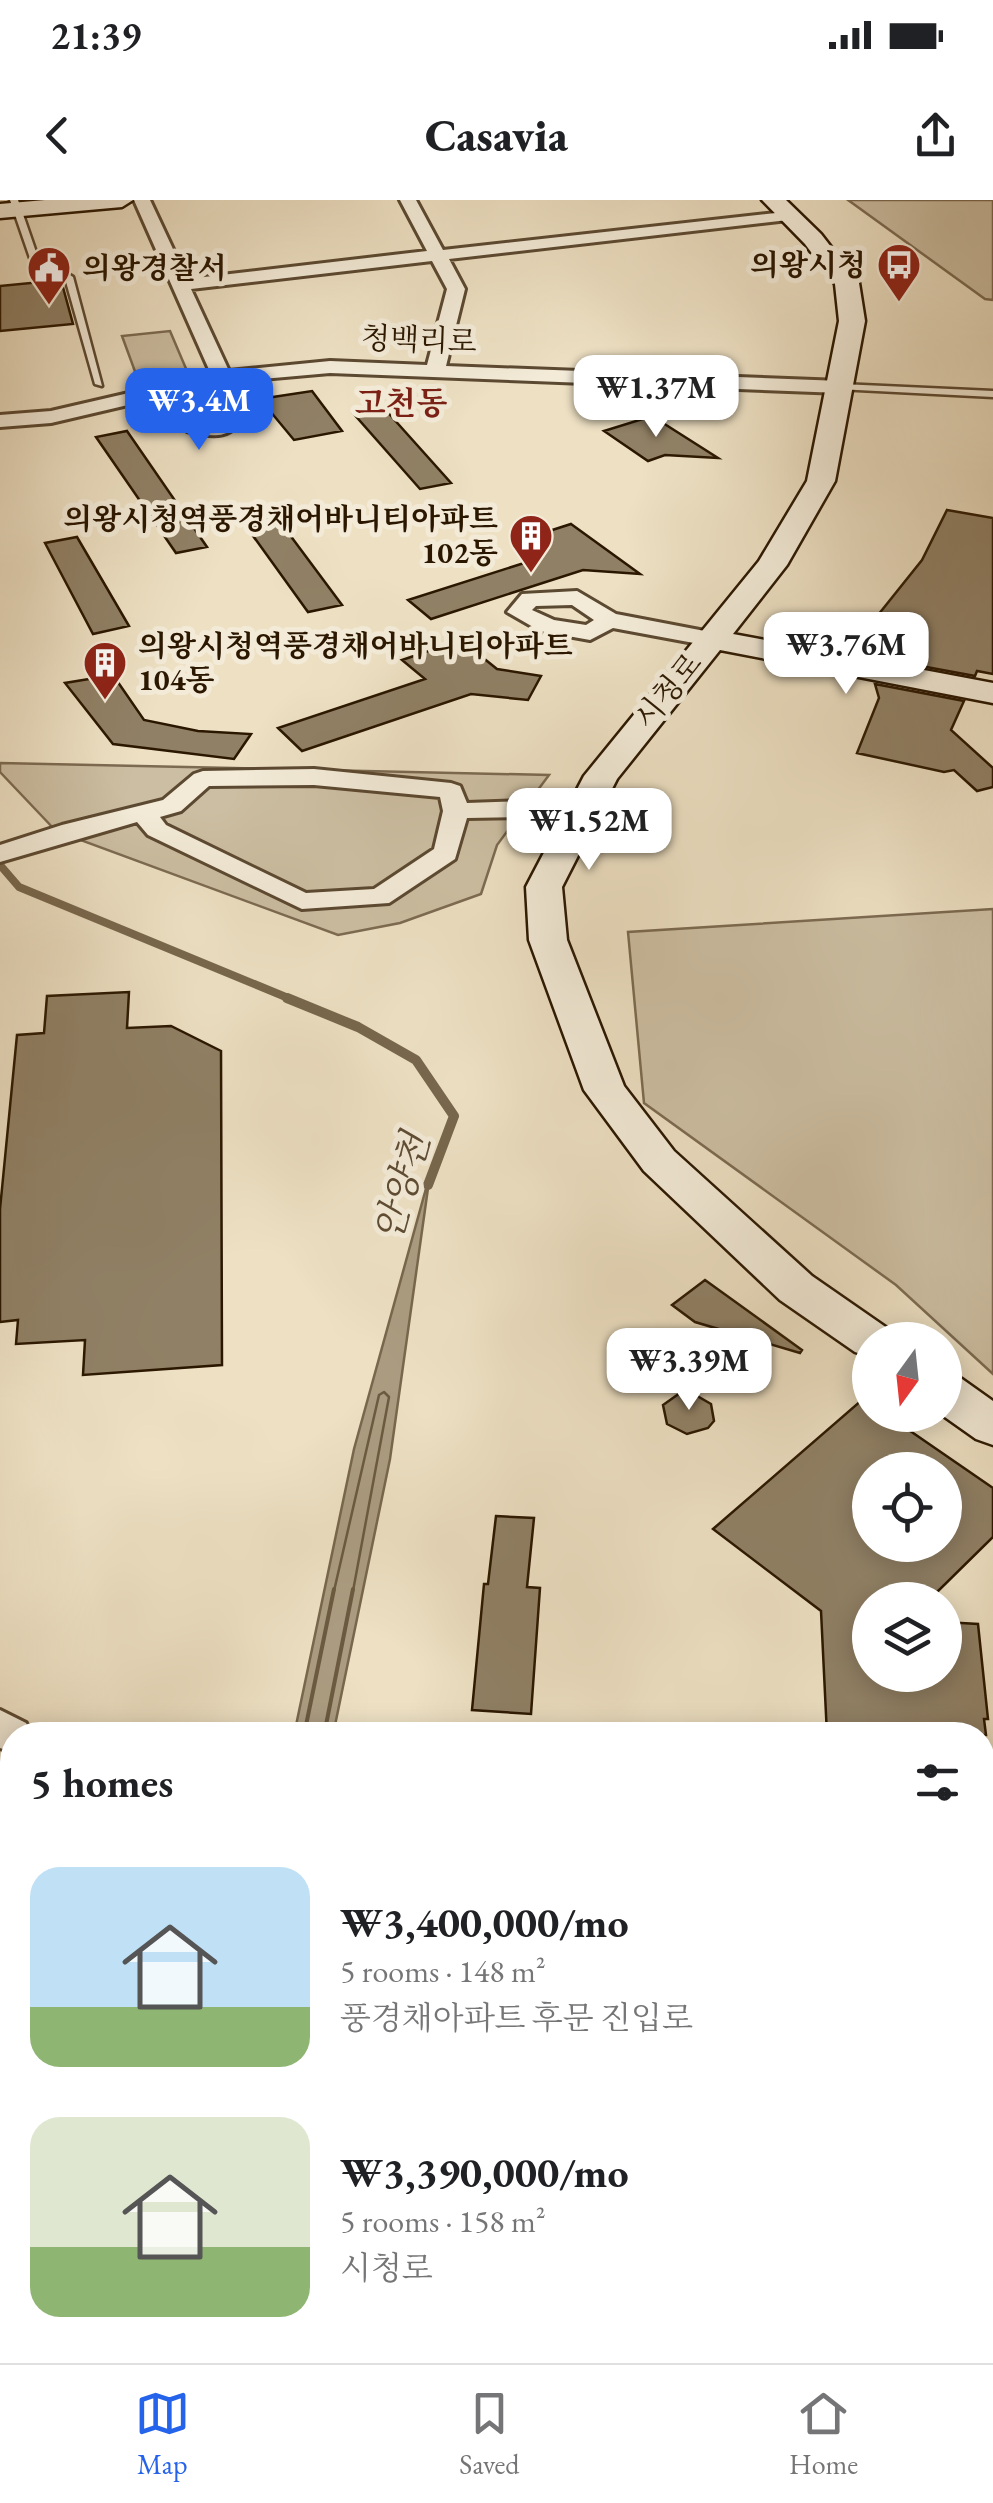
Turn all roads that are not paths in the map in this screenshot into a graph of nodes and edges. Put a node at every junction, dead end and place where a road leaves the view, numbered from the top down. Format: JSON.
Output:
{"nodes":[{"id":1,"x":122,"y":200,"type":"edge"},
{"id":2,"x":142,"y":200,"type":"edge"},
{"id":3,"x":408,"y":200,"type":"edge"},
{"id":4,"x":10,"y":207,"type":"edge"},
{"id":5,"x":781,"y":208,"type":"edge"},
{"id":6,"x":437,"y":256,"type":"junction"},
{"id":7,"x":180,"y":285,"type":"junction"},
{"id":8,"x":435,"y":370,"type":"junction"},
{"id":9,"x":222,"y":377,"type":"junction"},
{"id":10,"x":99,"y":384,"type":"dead end"},
{"id":11,"x":841,"y":388,"type":"junction"},
{"id":12,"x":993,"y":394,"type":"edge"},
{"id":13,"x":213,"y":402,"type":"dead end"},
{"id":14,"x":0,"y":421,"type":"edge"},
{"id":15,"x":609,"y":620,"type":"dead end"},
{"id":16,"x":710,"y":639,"type":"junction"},
{"id":17,"x":993,"y":693,"type":"edge"},
{"id":18,"x":524,"y":808,"type":"dead end"},
{"id":19,"x":456,"y":811,"type":"junction"},
{"id":20,"x":143,"y":813,"type":"junction"},
{"id":21,"x":0,"y":854,"type":"edge"},
{"id":22,"x":852,"y":1327,"type":"edge"},
{"id":23,"x":962,"y":1404,"type":"edge"},
{"id":24,"x":993,"y":1426,"type":"edge"}],
"edges":[{"from":1,"to":4,"type":"street"},
{"from":2,"to":7,"type":"street"},
{"from":3,"to":6,"type":"street"},
{"from":4,"to":10,"type":"lane"},
{"from":5,"to":6,"type":"street"},
{"from":5,"to":11,"type":"street","name":"시청로"},
{"from":6,"to":7,"type":"street"},
{"from":6,"to":8,"type":"street"},
{"from":7,"to":9,"type":"street"},
{"from":8,"to":9,"type":"street","name":"청백리로"},
{"from":8,"to":11,"type":"street","name":"청백리로"},
{"from":9,"to":13,"type":"street"},
{"from":9,"to":14,"type":"street","name":"청백리로"},
{"from":11,"to":12,"type":"lane"},
{"from":11,"to":16,"type":"street","name":"시청로"},
{"from":15,"to":16,"type":"street"},
{"from":16,"to":17,"type":"street"},
{"from":16,"to":22,"type":"street","name":"시청로"},
{"from":18,"to":19,"type":"street"},
{"from":19,"to":20,"type":"street"},
{"from":19,"to":20,"type":"street"},
{"from":20,"to":21,"type":"street"},
{"from":23,"to":24,"type":"street"}]}
